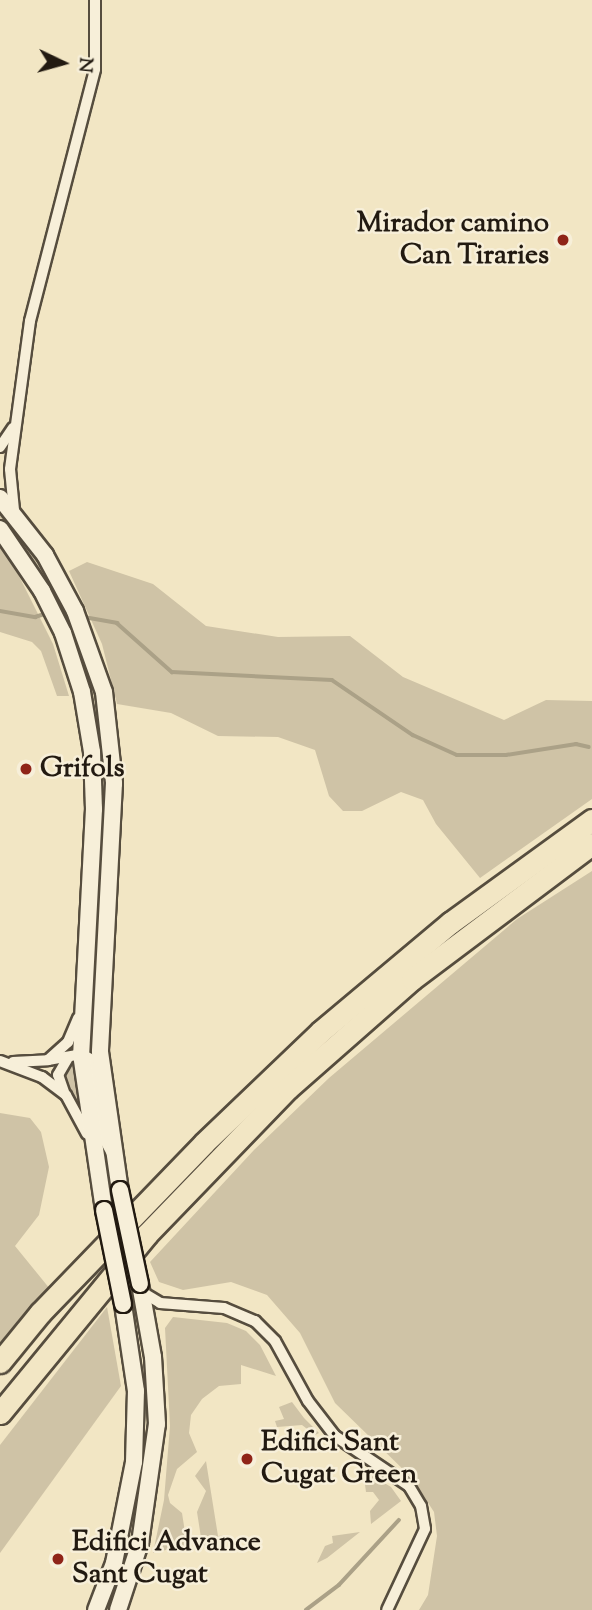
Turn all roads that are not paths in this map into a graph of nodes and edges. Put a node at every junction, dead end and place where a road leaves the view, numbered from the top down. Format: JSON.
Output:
{"nodes":[{"id":1,"x":94,"y":0,"type":"edge"},
{"id":2,"x":14,"y":426,"type":"junction"},
{"id":3,"x":0,"y":447,"type":"edge"},
{"id":4,"x":0,"y":498,"type":"edge"},
{"id":5,"x":15,"y":513,"type":"junction"},
{"id":6,"x":0,"y":529,"type":"edge"},
{"id":7,"x":592,"y":820,"type":"edge"},
{"id":8,"x":592,"y":844,"type":"edge"},
{"id":9,"x":80,"y":1009,"type":"junction"},
{"id":10,"x":75,"y":1056,"type":"junction"},
{"id":11,"x":0,"y":1060,"type":"edge"},
{"id":12,"x":48,"y":1060,"type":"junction"},
{"id":13,"x":66,"y":1096,"type":"junction"},
{"id":14,"x":113,"y":1156,"type":"junction"},
{"id":15,"x":99,"y":1182,"type":"junction"},
{"id":16,"x":104,"y":1251,"type":"junction"},
{"id":17,"x":141,"y":1288,"type":"junction"},
{"id":18,"x":160,"y":1303,"type":"junction"},
{"id":19,"x":147,"y":1326,"type":"junction"},
{"id":20,"x":0,"y":1362,"type":"edge"},
{"id":21,"x":0,"y":1380,"type":"edge"},
{"id":22,"x":0,"y":1413,"type":"edge"},
{"id":23,"x":96,"y":1610,"type":"edge"},
{"id":24,"x":118,"y":1610,"type":"edge"},
{"id":25,"x":387,"y":1610,"type":"edge"}],
"edges":[{"from":1,"to":2,"type":"street"},
{"from":2,"to":3,"type":"street"},
{"from":2,"to":5,"type":"street"},
{"from":4,"to":5,"type":"street"},
{"from":5,"to":14,"type":"street"},
{"from":6,"to":9,"type":"street"},
{"from":7,"to":16,"type":"highway"},
{"from":8,"to":22,"type":"highway"},
{"from":9,"to":10,"type":"street"},
{"from":9,"to":12,"type":"street"},
{"from":10,"to":12,"type":"street"},
{"from":10,"to":13,"type":"street"},
{"from":10,"to":14,"type":"street"},
{"from":10,"to":15,"type":"street"},
{"from":11,"to":12,"type":"street"},
{"from":11,"to":13,"type":"street"},
{"from":13,"to":15,"type":"street"},
{"from":14,"to":17,"type":"street","bridge":true},
{"from":15,"to":23,"type":"street","bridge":true},
{"from":16,"to":20,"type":"highway"},
{"from":16,"to":21,"type":"highway"},
{"from":17,"to":18,"type":"street"},
{"from":17,"to":19,"type":"street"},
{"from":18,"to":19,"type":"street"},
{"from":18,"to":25,"type":"street"},
{"from":19,"to":24,"type":"street"}]}
